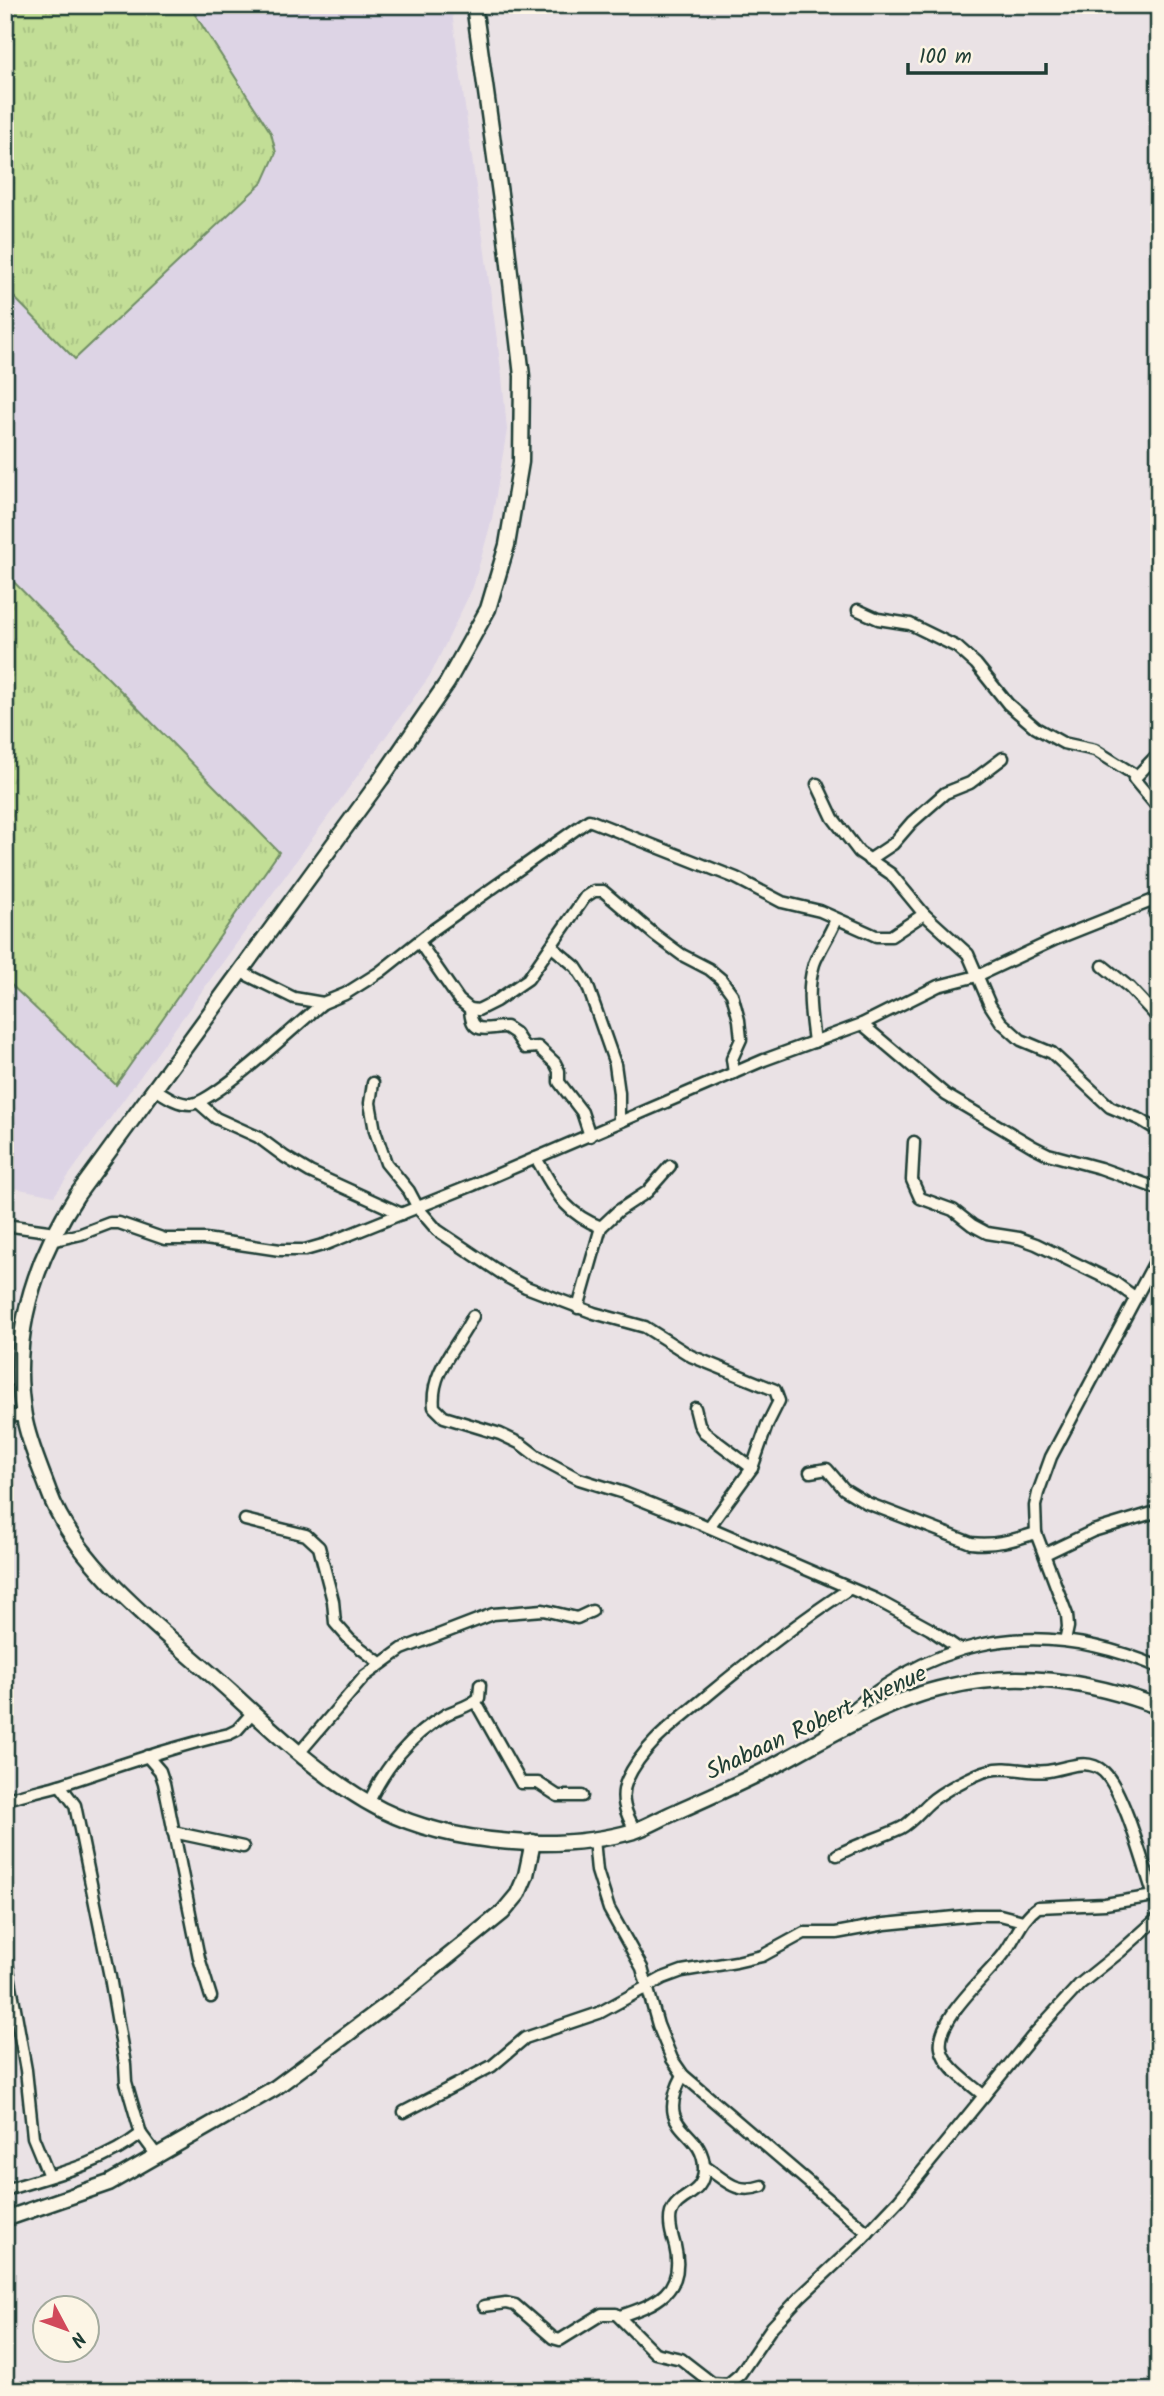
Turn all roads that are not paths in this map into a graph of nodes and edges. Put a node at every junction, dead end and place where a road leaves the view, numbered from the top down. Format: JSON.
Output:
{"nodes":[{"id":1,"x":474,"y":5,"type":"edge"},
{"id":2,"x":858,"y":610,"type":"dead end"},
{"id":3,"x":1159,"y":753,"type":"edge"},
{"id":4,"x":1003,"y":758,"type":"dead end"},
{"id":5,"x":1135,"y":775,"type":"junction"},
{"id":6,"x":817,"y":784,"type":"dead end"},
{"id":7,"x":1159,"y":809,"type":"edge"},
{"id":8,"x":869,"y":860,"type":"junction"},
{"id":9,"x":1159,"y":898,"type":"edge"},
{"id":10,"x":924,"y":915,"type":"junction"},
{"id":11,"x":836,"y":919,"type":"junction"},
{"id":12,"x":419,"y":942,"type":"junction"},
{"id":13,"x":551,"y":946,"type":"junction"},
{"id":14,"x":1103,"y":965,"type":"dead end"},
{"id":15,"x":241,"y":972,"type":"junction"},
{"id":16,"x":978,"y":976,"type":"junction"},
{"id":17,"x":323,"y":1003,"type":"junction"},
{"id":18,"x":470,"y":1009,"type":"junction"},
{"id":19,"x":1159,"y":1019,"type":"edge"},
{"id":20,"x":862,"y":1024,"type":"junction"},
{"id":21,"x":814,"y":1042,"type":"junction"},
{"id":22,"x":734,"y":1073,"type":"junction"},
{"id":23,"x":373,"y":1083,"type":"dead end"},
{"id":24,"x":155,"y":1089,"type":"junction"},
{"id":25,"x":200,"y":1103,"type":"junction"},
{"id":26,"x":619,"y":1122,"type":"junction"},
{"id":27,"x":1159,"y":1131,"type":"edge"},
{"id":28,"x":590,"y":1136,"type":"junction"},
{"id":29,"x":914,"y":1142,"type":"dead end"},
{"id":30,"x":536,"y":1158,"type":"junction"},
{"id":31,"x":670,"y":1166,"type":"dead end"},
{"id":32,"x":1159,"y":1189,"type":"edge"},
{"id":33,"x":418,"y":1208,"type":"junction"},
{"id":34,"x":402,"y":1214,"type":"junction"},
{"id":35,"x":5,"y":1225,"type":"edge"},
{"id":36,"x":601,"y":1227,"type":"junction"},
{"id":37,"x":53,"y":1236,"type":"junction"},
{"id":38,"x":1159,"y":1254,"type":"edge"},
{"id":39,"x":1136,"y":1298,"type":"junction"},
{"id":40,"x":578,"y":1308,"type":"junction"},
{"id":41,"x":473,"y":1315,"type":"dead end"},
{"id":42,"x":695,"y":1408,"type":"dead end"},
{"id":43,"x":5,"y":1416,"type":"edge"},
{"id":44,"x":24,"y":1416,"type":"junction"},
{"id":45,"x":752,"y":1468,"type":"junction"},
{"id":46,"x":810,"y":1472,"type":"dead end"},
{"id":47,"x":1159,"y":1511,"type":"edge"},
{"id":48,"x":245,"y":1520,"type":"dead end"},
{"id":49,"x":709,"y":1528,"type":"junction"},
{"id":50,"x":1036,"y":1533,"type":"junction"},
{"id":51,"x":1045,"y":1554,"type":"junction"},
{"id":52,"x":849,"y":1589,"type":"junction"},
{"id":53,"x":592,"y":1611,"type":"dead end"},
{"id":54,"x":1065,"y":1641,"type":"junction"},
{"id":55,"x":959,"y":1649,"type":"junction"},
{"id":56,"x":380,"y":1663,"type":"junction"},
{"id":57,"x":1159,"y":1667,"type":"edge"},
{"id":58,"x":480,"y":1685,"type":"dead end"},
{"id":59,"x":475,"y":1701,"type":"junction"},
{"id":60,"x":1159,"y":1707,"type":"edge"},
{"id":61,"x":253,"y":1712,"type":"junction"},
{"id":62,"x":816,"y":1743,"type":"junction"},
{"id":63,"x":300,"y":1752,"type":"junction"},
{"id":64,"x":147,"y":1756,"type":"junction"},
{"id":65,"x":82,"y":1777,"type":"junction"},
{"id":66,"x":60,"y":1785,"type":"junction"},
{"id":67,"x":582,"y":1796,"type":"dead end"},
{"id":68,"x":5,"y":1800,"type":"edge"},
{"id":69,"x":369,"y":1802,"type":"junction"},
{"id":70,"x":75,"y":1805,"type":"junction"},
{"id":71,"x":635,"y":1830,"type":"junction"},
{"id":72,"x":173,"y":1832,"type":"junction"},
{"id":73,"x":586,"y":1840,"type":"junction"},
{"id":74,"x":533,"y":1842,"type":"junction"},
{"id":75,"x":243,"y":1847,"type":"dead end"},
{"id":76,"x":836,"y":1855,"type":"dead end"},
{"id":77,"x":1156,"y":1900,"type":"edge"},
{"id":78,"x":1159,"y":1917,"type":"edge"},
{"id":79,"x":1023,"y":1920,"type":"junction"},
{"id":80,"x":5,"y":1952,"type":"edge"},
{"id":81,"x":648,"y":1986,"type":"junction"},
{"id":82,"x":211,"y":1997,"type":"dead end"},
{"id":83,"x":683,"y":2075,"type":"junction"},
{"id":84,"x":984,"y":2096,"type":"junction"},
{"id":85,"x":404,"y":2112,"type":"dead end"},
{"id":86,"x":141,"y":2134,"type":"junction"},
{"id":87,"x":158,"y":2157,"type":"junction"},
{"id":88,"x":704,"y":2166,"type":"junction"},
{"id":89,"x":49,"y":2176,"type":"junction"},
{"id":90,"x":762,"y":2186,"type":"dead end"},
{"id":91,"x":5,"y":2190,"type":"edge"},
{"id":92,"x":5,"y":2219,"type":"edge"},
{"id":93,"x":868,"y":2233,"type":"junction"},
{"id":94,"x":484,"y":2306,"type":"dead end"},
{"id":95,"x":620,"y":2316,"type":"junction"}],
"edges":[{"from":1,"to":15,"type":"main road","name":"Shabaan Robert Avenue"},
{"from":2,"to":5,"type":"street"},
{"from":3,"to":5,"type":"street"},
{"from":4,"to":8,"type":"street"},
{"from":5,"to":7,"type":"street"},
{"from":6,"to":8,"type":"street"},
{"from":8,"to":10,"type":"street"},
{"from":9,"to":16,"type":"street"},
{"from":10,"to":11,"type":"street"},
{"from":10,"to":16,"type":"street"},
{"from":11,"to":12,"type":"street"},
{"from":11,"to":21,"type":"street"},
{"from":12,"to":17,"type":"street"},
{"from":12,"to":18,"type":"street"},
{"from":13,"to":18,"type":"street"},
{"from":13,"to":22,"type":"street"},
{"from":13,"to":26,"type":"street"},
{"from":14,"to":19,"type":"street"},
{"from":15,"to":17,"type":"street"},
{"from":15,"to":24,"type":"main road","name":"Shabaan Robert Avenue"},
{"from":16,"to":20,"type":"street"},
{"from":16,"to":27,"type":"street"},
{"from":17,"to":25,"type":"street"},
{"from":18,"to":28,"type":"street"},
{"from":20,"to":21,"type":"street"},
{"from":20,"to":32,"type":"street"},
{"from":21,"to":22,"type":"street"},
{"from":22,"to":26,"type":"street"},
{"from":23,"to":33,"type":"street"},
{"from":24,"to":25,"type":"street"},
{"from":24,"to":37,"type":"main road","name":"Shabaan Robert Avenue"},
{"from":25,"to":34,"type":"street"},
{"from":26,"to":28,"type":"street"},
{"from":28,"to":30,"type":"street"},
{"from":29,"to":39,"type":"street"},
{"from":30,"to":33,"type":"street"},
{"from":30,"to":36,"type":"street"},
{"from":31,"to":36,"type":"street"},
{"from":33,"to":34,"type":"street"},
{"from":33,"to":40,"type":"street"},
{"from":34,"to":37,"type":"street"},
{"from":35,"to":37,"type":"street"},
{"from":36,"to":40,"type":"street"},
{"from":37,"to":44,"type":"main road","name":"Shabaan Robert Avenue"},
{"from":38,"to":39,"type":"street"},
{"from":39,"to":50,"type":"street"},
{"from":40,"to":45,"type":"street"},
{"from":41,"to":49,"type":"street"},
{"from":42,"to":45,"type":"street"},
{"from":43,"to":44,"type":"street"},
{"from":44,"to":61,"type":"main road","name":"Shabaan Robert Avenue"},
{"from":45,"to":49,"type":"street"},
{"from":46,"to":50,"type":"street"},
{"from":47,"to":51,"type":"street"},
{"from":48,"to":56,"type":"street"},
{"from":49,"to":52,"type":"street"},
{"from":50,"to":51,"type":"street"},
{"from":51,"to":54,"type":"street"},
{"from":52,"to":55,"type":"street"},
{"from":52,"to":71,"type":"street"},
{"from":53,"to":56,"type":"street"},
{"from":54,"to":55,"type":"street"},
{"from":54,"to":57,"type":"street"},
{"from":55,"to":62,"type":"street"},
{"from":56,"to":63,"type":"street"},
{"from":58,"to":59,"type":"street"},
{"from":59,"to":67,"type":"street"},
{"from":59,"to":69,"type":"street"},
{"from":60,"to":62,"type":"main road","name":"Shabaan Robert Avenue"},
{"from":61,"to":63,"type":"main road","name":"Shabaan Robert Avenue"},
{"from":61,"to":64,"type":"street"},
{"from":62,"to":71,"type":"main road","name":"Shabaan Robert Avenue"},
{"from":63,"to":69,"type":"main road","name":"Shabaan Robert Avenue"},
{"from":64,"to":65,"type":"street"},
{"from":64,"to":72,"type":"street"},
{"from":65,"to":66,"type":"street"},
{"from":65,"to":70,"type":"street"},
{"from":66,"to":68,"type":"street"},
{"from":66,"to":70,"type":"street"},
{"from":69,"to":74,"type":"main road","name":"Shabaan Robert Avenue"},
{"from":70,"to":86,"type":"street"},
{"from":71,"to":73,"type":"main road","name":"Shabaan Robert Avenue"},
{"from":72,"to":75,"type":"street"},
{"from":72,"to":82,"type":"street"},
{"from":73,"to":74,"type":"main road","name":"Shabaan Robert Avenue"},
{"from":73,"to":81,"type":"street"},
{"from":74,"to":87,"type":"main road"},
{"from":76,"to":77,"type":"street"},
{"from":77,"to":79,"type":"street"},
{"from":78,"to":84,"type":"street"},
{"from":79,"to":81,"type":"street"},
{"from":79,"to":84,"type":"street"},
{"from":80,"to":89,"type":"street"},
{"from":81,"to":83,"type":"street"},
{"from":81,"to":85,"type":"street"},
{"from":83,"to":88,"type":"street"},
{"from":83,"to":93,"type":"street"},
{"from":84,"to":93,"type":"street"},
{"from":86,"to":87,"type":"street"},
{"from":86,"to":89,"type":"street"},
{"from":87,"to":92,"type":"main road"},
{"from":88,"to":90,"type":"street"},
{"from":88,"to":95,"type":"street"},
{"from":89,"to":91,"type":"street"},
{"from":93,"to":95,"type":"street"},
{"from":94,"to":95,"type":"street"}]}
